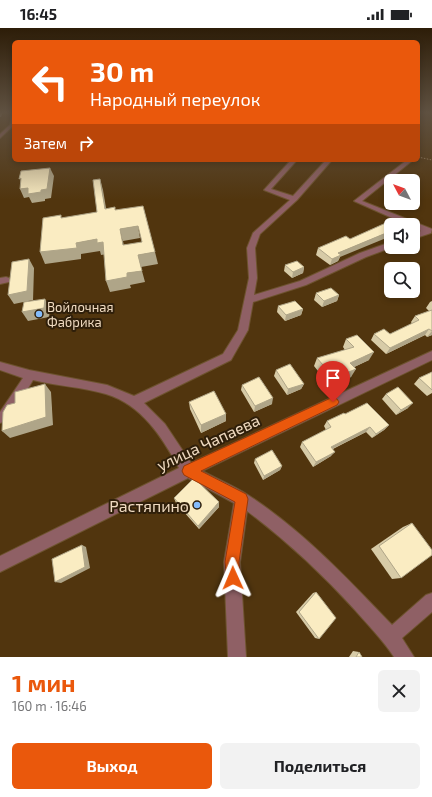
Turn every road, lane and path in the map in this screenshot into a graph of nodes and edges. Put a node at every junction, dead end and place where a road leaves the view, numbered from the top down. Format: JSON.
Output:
{"nodes":[{"id":1,"x":420,"y":157,"type":"edge"},
{"id":2,"x":432,"y":160,"type":"edge"},
{"id":3,"x":292,"y":162,"type":"edge"},
{"id":4,"x":327,"y":162,"type":"edge"},
{"id":5,"x":407,"y":162,"type":"edge"},
{"id":6,"x":295,"y":199,"type":"junction"},
{"id":7,"x":430,"y":229,"type":"edge"},
{"id":8,"x":420,"y":234,"type":"edge"},
{"id":9,"x":384,"y":248,"type":"edge"},
{"id":10,"x":249,"y":300,"type":"junction"},
{"id":11,"x":432,"y":355,"type":"edge"},
{"id":12,"x":0,"y":366,"type":"edge"},
{"id":13,"x":30,"y":376,"type":"junction"},
{"id":14,"x":134,"y":402,"type":"junction"},
{"id":15,"x":2,"y":419,"type":"edge"},
{"id":16,"x":188,"y":471,"type":"junction"},
{"id":17,"x":242,"y":499,"type":"junction"},
{"id":18,"x":0,"y":564,"type":"edge"},
{"id":19,"x":432,"y":601,"type":"edge"},
{"id":20,"x":391,"y":637,"type":"junction"},
{"id":21,"x":237,"y":657,"type":"edge"},
{"id":22,"x":405,"y":657,"type":"edge"}],
"edges":[{"from":1,"to":2,"type":"path"},
{"from":3,"to":6,"type":"street"},
{"from":4,"to":6,"type":"street"},
{"from":5,"to":7,"type":"street"},
{"from":6,"to":10,"type":"street"},
{"from":7,"to":8,"type":"street"},
{"from":9,"to":10,"type":"street"},
{"from":10,"to":14,"type":"street"},
{"from":11,"to":16,"type":"street","name":"улица Чапаева"},
{"from":12,"to":13,"type":"street"},
{"from":13,"to":14,"type":"street"},
{"from":13,"to":15,"type":"street"},
{"from":14,"to":16,"type":"street"},
{"from":16,"to":17,"type":"street"},
{"from":16,"to":18,"type":"street","name":"улица Чапаева"},
{"from":17,"to":20,"type":"street"},
{"from":17,"to":21,"type":"street"},
{"from":19,"to":20,"type":"street"},
{"from":20,"to":22,"type":"street"}]}
